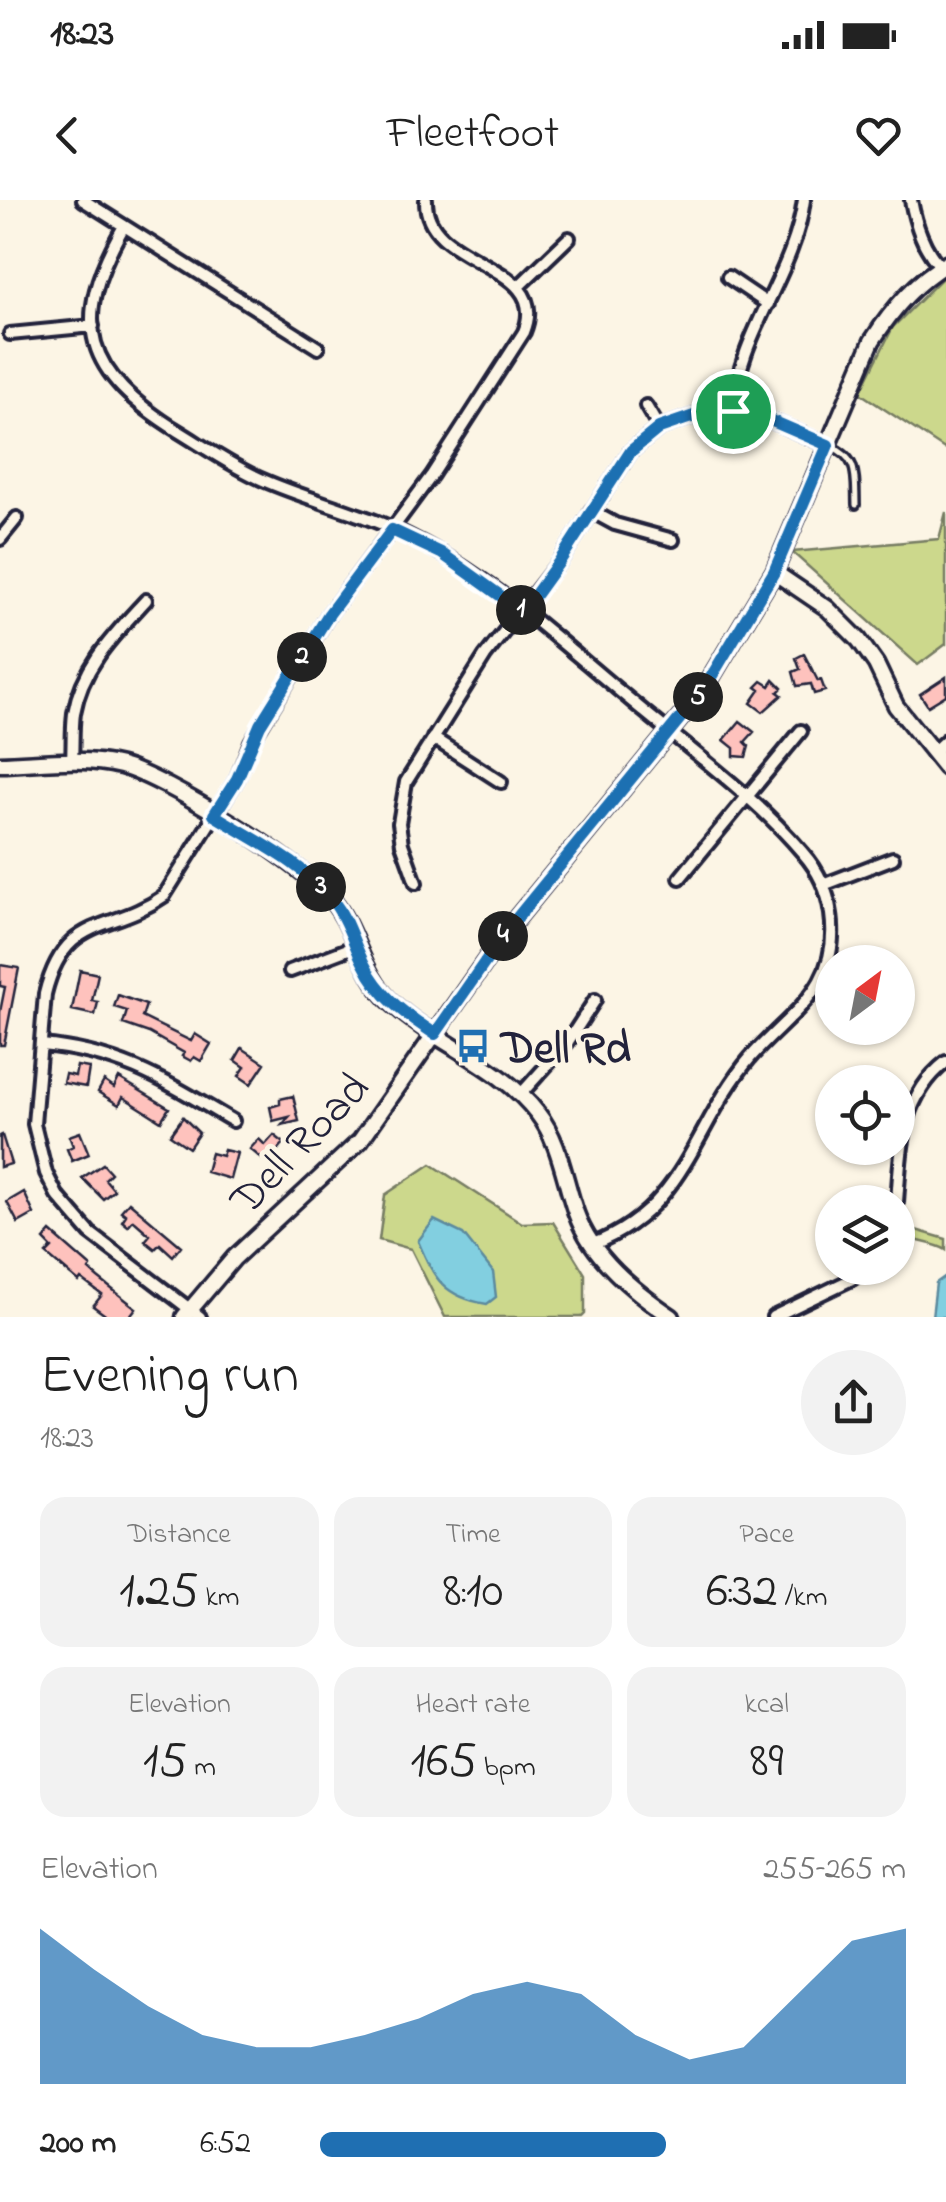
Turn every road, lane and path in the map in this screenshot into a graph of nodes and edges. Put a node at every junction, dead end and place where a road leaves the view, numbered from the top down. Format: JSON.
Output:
{"nodes":[{"id":1,"x":83,"y":200,"type":"edge"},
{"id":2,"x":426,"y":200,"type":"edge"},
{"id":3,"x":804,"y":200,"type":"edge"},
{"id":4,"x":911,"y":200,"type":"edge"},
{"id":5,"x":124,"y":226,"type":"junction"},
{"id":6,"x":568,"y":238,"type":"dead end"},
{"id":7,"x":944,"y":265,"type":"edge"},
{"id":8,"x":728,"y":276,"type":"dead end"},
{"id":9,"x":518,"y":286,"type":"junction"},
{"id":10,"x":768,"y":304,"type":"junction"},
{"id":11,"x":92,"y":326,"type":"junction"},
{"id":12,"x":10,"y":334,"type":"dead end"},
{"id":13,"x":318,"y":348,"type":"dead end"},
{"id":14,"x":646,"y":406,"type":"dead end"},
{"id":15,"x":733,"y":411,"type":"junction"},
{"id":16,"x":659,"y":428,"type":"junction"},
{"id":17,"x":828,"y":445,"type":"junction"},
{"id":18,"x":856,"y":505,"type":"dead end"},
{"id":19,"x":591,"y":511,"type":"junction"},
{"id":20,"x":17,"y":518,"type":"dead end"},
{"id":21,"x":392,"y":530,"type":"junction"},
{"id":22,"x":0,"y":538,"type":"edge"},
{"id":23,"x":673,"y":540,"type":"dead end"},
{"id":24,"x":774,"y":572,"type":"junction"},
{"id":25,"x":146,"y":600,"type":"dead end"},
{"id":26,"x":523,"y":612,"type":"junction"},
{"id":27,"x":801,"y":731,"type":"dead end"},
{"id":28,"x":670,"y":733,"type":"junction"},
{"id":29,"x":433,"y":738,"type":"junction"},
{"id":30,"x":946,"y":740,"type":"edge"},
{"id":31,"x":932,"y":752,"type":"junction"},
{"id":32,"x":72,"y":761,"type":"junction"},
{"id":33,"x":0,"y":764,"type":"edge"},
{"id":34,"x":946,"y":768,"type":"edge"},
{"id":35,"x":501,"y":782,"type":"dead end"},
{"id":36,"x":747,"y":797,"type":"junction"},
{"id":37,"x":214,"y":815,"type":"junction"},
{"id":38,"x":893,"y":858,"type":"dead end"},
{"id":39,"x":680,"y":878,"type":"dead end"},
{"id":40,"x":416,"y":882,"type":"dead end"},
{"id":41,"x":823,"y":885,"type":"junction"},
{"id":42,"x":356,"y":946,"type":"junction"},
{"id":43,"x":290,"y":971,"type":"dead end"},
{"id":44,"x":595,"y":1000,"type":"dead end"},
{"id":45,"x":435,"y":1034,"type":"junction"},
{"id":46,"x":41,"y":1046,"type":"junction"},
{"id":47,"x":946,"y":1062,"type":"edge"},
{"id":48,"x":520,"y":1095,"type":"junction"},
{"id":49,"x":233,"y":1121,"type":"dead end"},
{"id":50,"x":899,"y":1185,"type":"edge"},
{"id":51,"x":594,"y":1244,"type":"junction"},
{"id":52,"x":840,"y":1285,"type":"edge"},
{"id":53,"x":191,"y":1314,"type":"edge"},
{"id":54,"x":672,"y":1317,"type":"edge"},
{"id":55,"x":773,"y":1317,"type":"edge"}],
"edges":[{"from":1,"to":5,"type":"street"},
{"from":2,"to":9,"type":"street"},
{"from":3,"to":10,"type":"street"},
{"from":4,"to":7,"type":"street"},
{"from":5,"to":11,"type":"street"},
{"from":5,"to":13,"type":"street"},
{"from":6,"to":9,"type":"street"},
{"from":7,"to":17,"type":"street","name":"Dell Road"},
{"from":8,"to":10,"type":"street"},
{"from":9,"to":21,"type":"street"},
{"from":10,"to":15,"type":"street"},
{"from":11,"to":12,"type":"street"},
{"from":11,"to":21,"type":"street"},
{"from":14,"to":16,"type":"street"},
{"from":15,"to":16,"type":"street"},
{"from":15,"to":17,"type":"street"},
{"from":16,"to":19,"type":"street"},
{"from":17,"to":18,"type":"lane"},
{"from":17,"to":24,"type":"street","name":"Dell Road"},
{"from":19,"to":23,"type":"street"},
{"from":19,"to":26,"type":"street"},
{"from":20,"to":22,"type":"street"},
{"from":21,"to":26,"type":"street"},
{"from":21,"to":37,"type":"street"},
{"from":24,"to":28,"type":"street","name":"Dell Road"},
{"from":24,"to":31,"type":"street"},
{"from":25,"to":32,"type":"street"},
{"from":26,"to":28,"type":"street"},
{"from":26,"to":29,"type":"street"},
{"from":27,"to":36,"type":"street"},
{"from":28,"to":36,"type":"street"},
{"from":28,"to":45,"type":"street","name":"Dell Road"},
{"from":29,"to":35,"type":"street"},
{"from":29,"to":40,"type":"street"},
{"from":30,"to":31,"type":"street"},
{"from":31,"to":34,"type":"street"},
{"from":32,"to":33,"type":"street"},
{"from":32,"to":37,"type":"street"},
{"from":36,"to":39,"type":"street"},
{"from":36,"to":41,"type":"street"},
{"from":37,"to":42,"type":"street"},
{"from":37,"to":46,"type":"street"},
{"from":38,"to":41,"type":"street"},
{"from":41,"to":51,"type":"street"},
{"from":42,"to":43,"type":"street"},
{"from":42,"to":45,"type":"street"},
{"from":44,"to":48,"type":"street"},
{"from":45,"to":48,"type":"street"},
{"from":45,"to":53,"type":"street","name":"Dell Road"},
{"from":46,"to":49,"type":"street"},
{"from":46,"to":53,"type":"street"},
{"from":47,"to":50,"type":"street"},
{"from":48,"to":51,"type":"street"},
{"from":51,"to":54,"type":"street"},
{"from":52,"to":55,"type":"street"}]}
